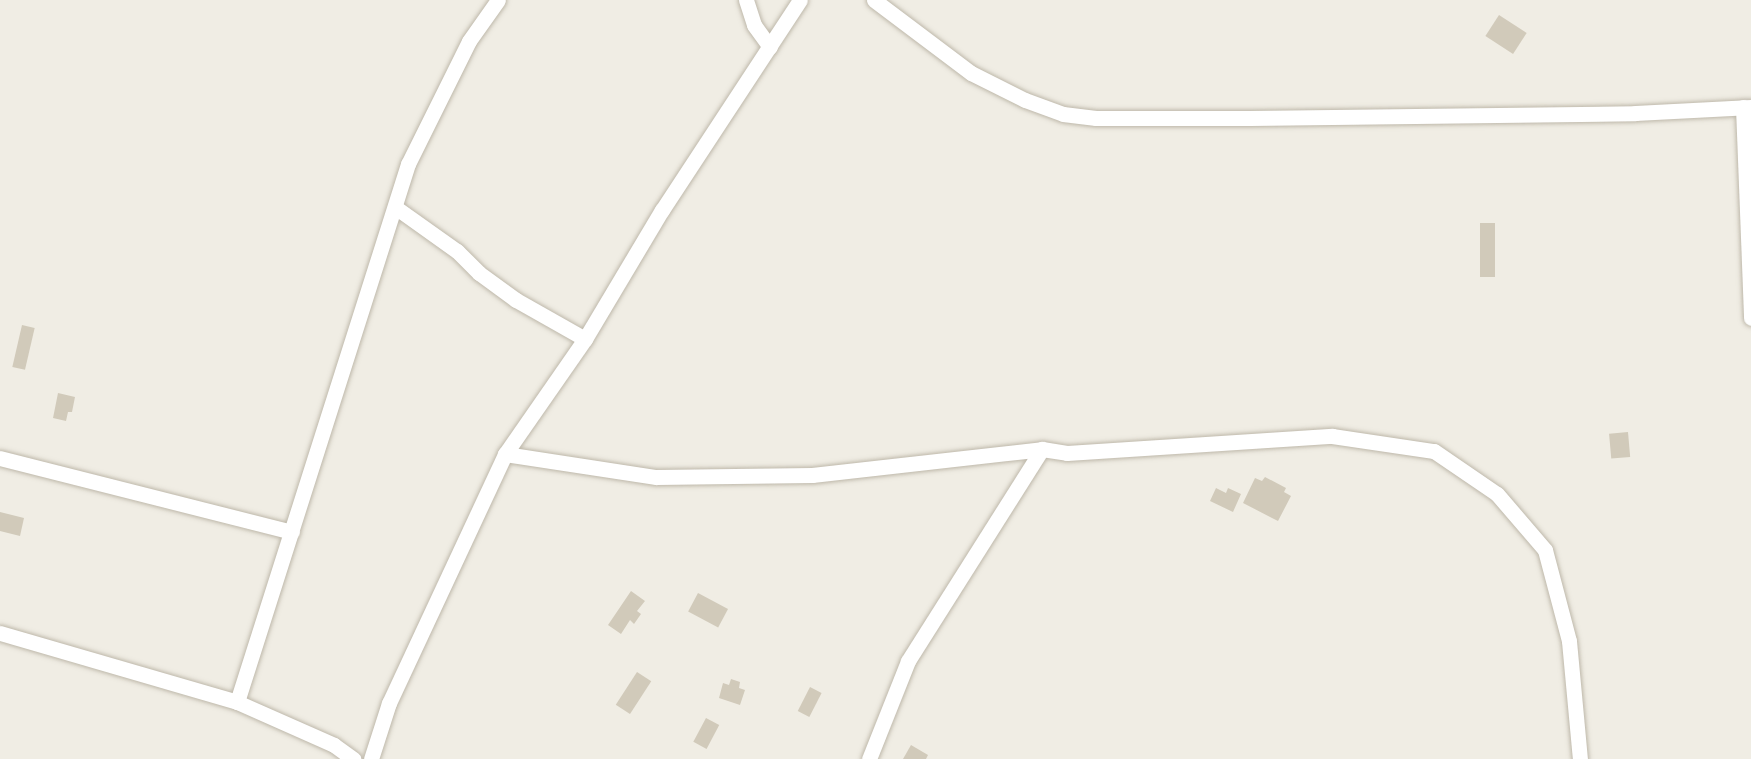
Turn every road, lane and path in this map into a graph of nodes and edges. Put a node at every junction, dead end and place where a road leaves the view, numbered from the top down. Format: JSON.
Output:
{"nodes":[{"id":1,"x":498,"y":0,"type":"edge"},
{"id":2,"x":800,"y":0,"type":"edge"},
{"id":3,"x":874,"y":0,"type":"edge"},
{"id":4,"x":747,"y":1,"type":"edge"},
{"id":5,"x":770,"y":47,"type":"junction"},
{"id":6,"x":1747,"y":107,"type":"edge"},
{"id":7,"x":395,"y":207,"type":"junction"},
{"id":8,"x":1751,"y":318,"type":"edge"},
{"id":9,"x":585,"y":339,"type":"junction"},
{"id":10,"x":1042,"y":449,"type":"junction"},
{"id":11,"x":505,"y":454,"type":"junction"},
{"id":12,"x":0,"y":458,"type":"edge"},
{"id":13,"x":292,"y":532,"type":"junction"},
{"id":14,"x":0,"y":633,"type":"edge"},
{"id":15,"x":237,"y":702,"type":"junction"},
{"id":16,"x":353,"y":759,"type":"edge"},
{"id":17,"x":371,"y":759,"type":"edge"},
{"id":18,"x":869,"y":759,"type":"edge"},
{"id":19,"x":1580,"y":759,"type":"edge"}],
"edges":[{"from":1,"to":7,"type":"street"},
{"from":2,"to":5,"type":"street"},
{"from":3,"to":6,"type":"street"},
{"from":4,"to":5,"type":"street"},
{"from":5,"to":9,"type":"street"},
{"from":6,"to":8,"type":"street"},
{"from":7,"to":9,"type":"street"},
{"from":7,"to":13,"type":"street"},
{"from":9,"to":11,"type":"street"},
{"from":10,"to":11,"type":"street"},
{"from":10,"to":18,"type":"street"},
{"from":10,"to":19,"type":"street"},
{"from":11,"to":17,"type":"street"},
{"from":12,"to":13,"type":"street"},
{"from":13,"to":15,"type":"street"},
{"from":14,"to":15,"type":"street"},
{"from":15,"to":16,"type":"street"}]}
